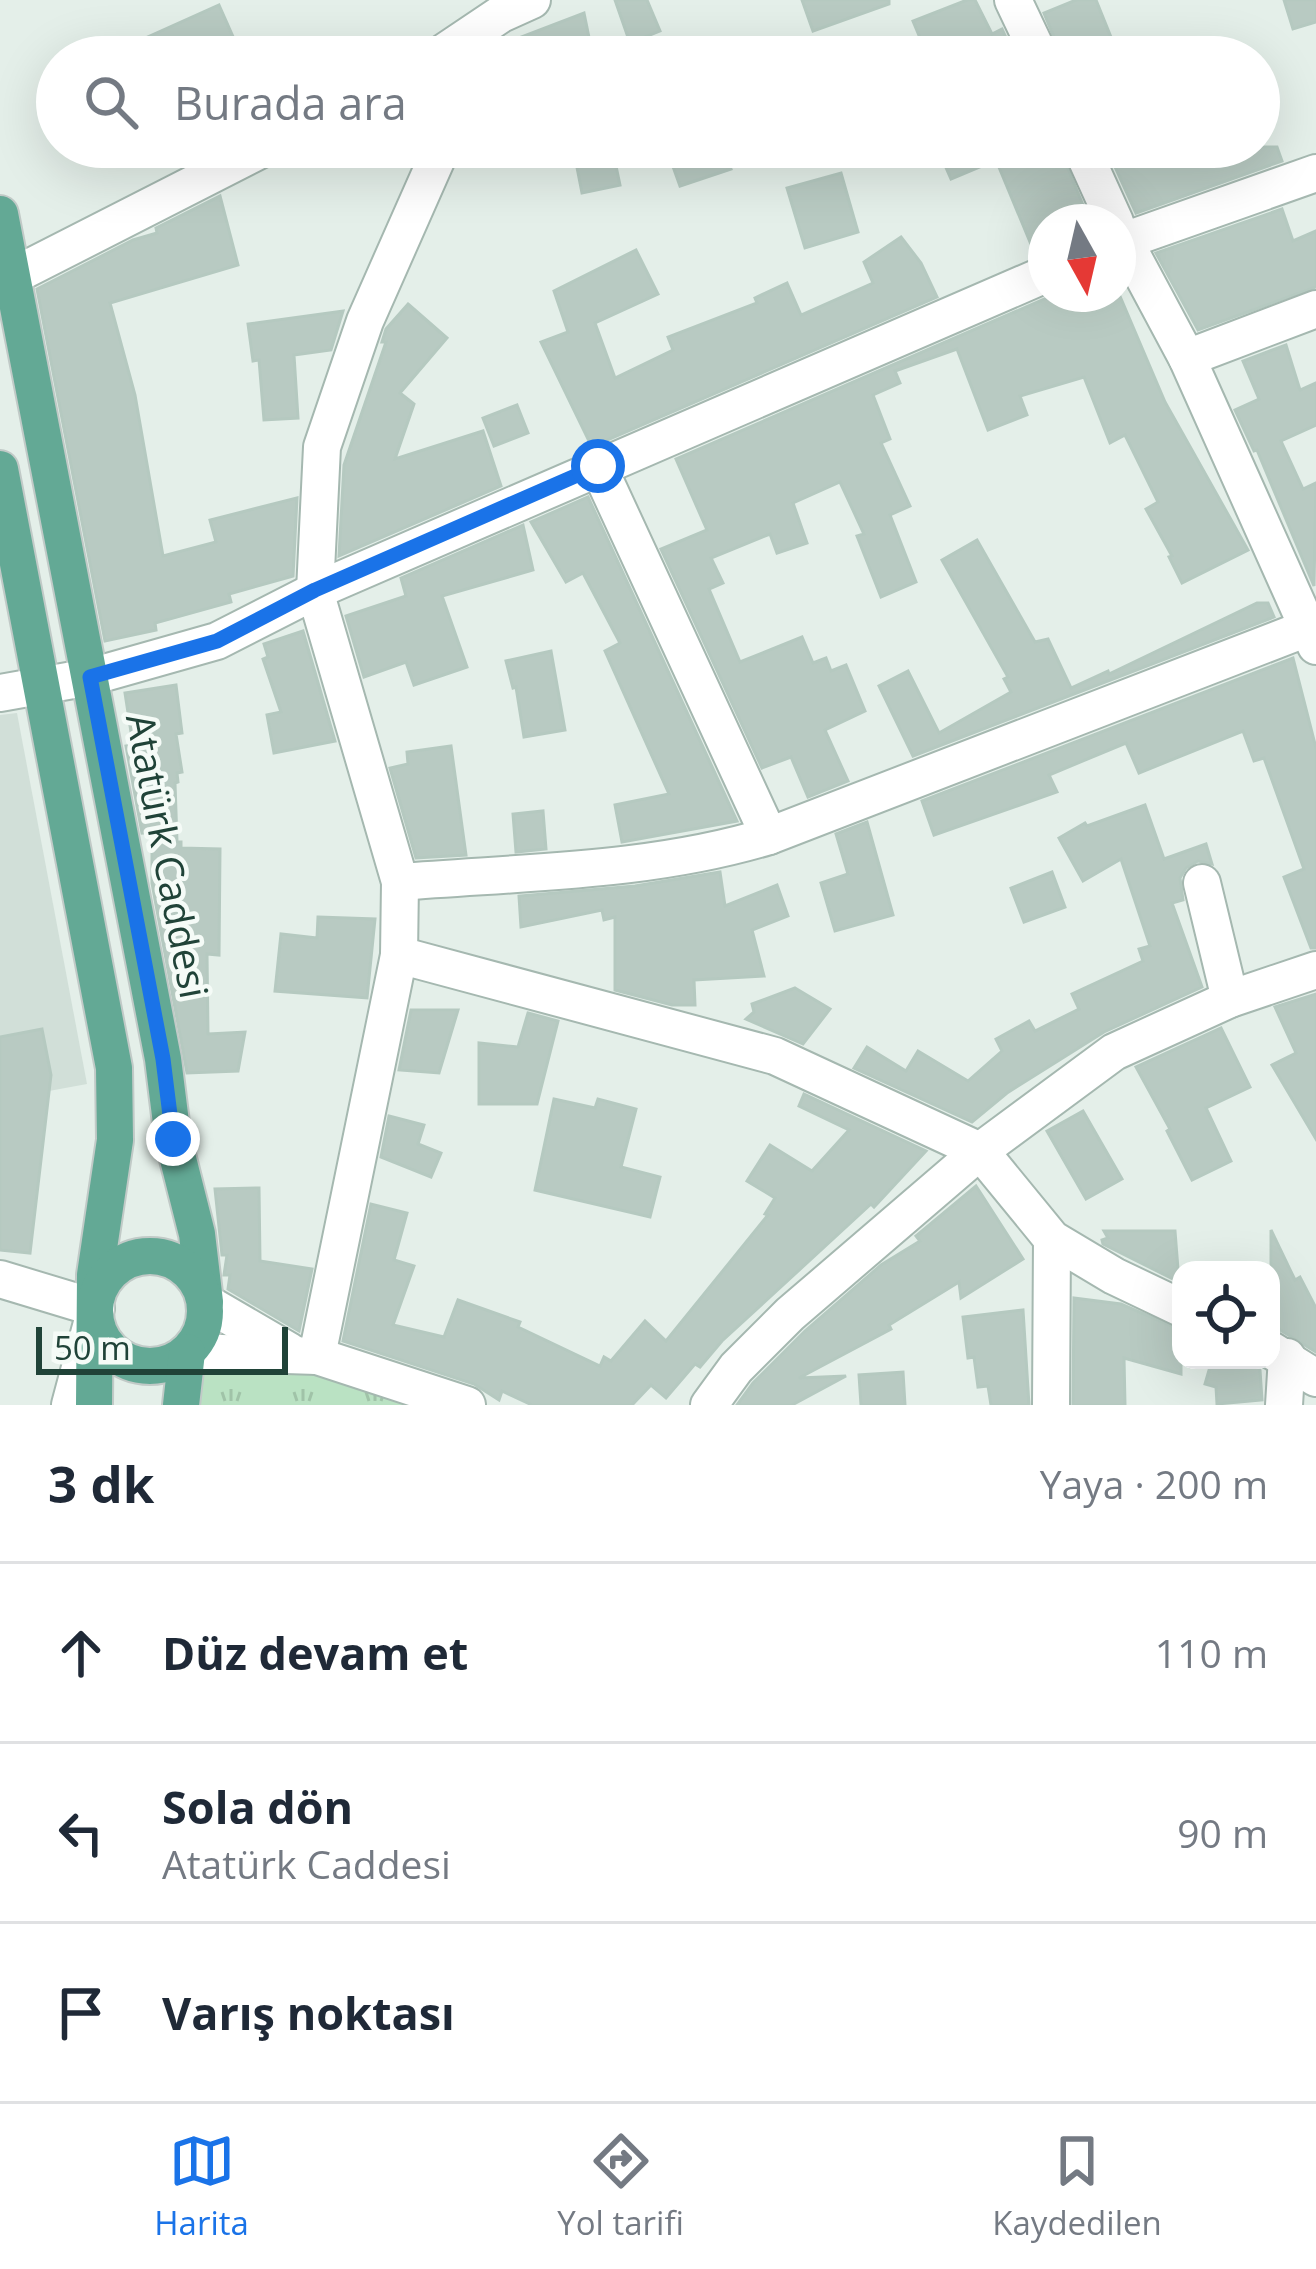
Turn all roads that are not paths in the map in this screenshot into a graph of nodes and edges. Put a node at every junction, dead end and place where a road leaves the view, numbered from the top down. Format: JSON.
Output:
{"nodes":[{"id":1,"x":1013,"y":0,"type":"edge"},
{"id":2,"x":508,"y":4,"type":"edge"},
{"id":3,"x":465,"y":36,"type":"edge"},
{"id":4,"x":492,"y":36,"type":"edge"},
{"id":5,"x":1030,"y":36,"type":"edge"},
{"id":6,"x":225,"y":168,"type":"edge"},
{"id":7,"x":433,"y":168,"type":"edge"},
{"id":8,"x":1090,"y":168,"type":"edge"},
{"id":9,"x":1316,"y":173,"type":"edge"},
{"id":10,"x":1106,"y":204,"type":"edge"},
{"id":11,"x":0,"y":214,"type":"edge"},
{"id":12,"x":1136,"y":229,"type":"edge"},
{"id":13,"x":1136,"y":265,"type":"edge"},
{"id":14,"x":13,"y":276,"type":"junction"},
{"id":15,"x":1028,"y":282,"type":"edge"},
{"id":16,"x":1316,"y":309,"type":"edge"},
{"id":17,"x":1187,"y":358,"type":"junction"},
{"id":18,"x":598,"y":466,"type":"junction"},
{"id":19,"x":0,"y":469,"type":"edge"},
{"id":20,"x":315,"y":590,"type":"junction"},
{"id":21,"x":1314,"y":636,"type":"edge"},
{"id":22,"x":90,"y":677,"type":"junction"},
{"id":23,"x":41,"y":686,"type":"junction"},
{"id":24,"x":0,"y":693,"type":"edge"},
{"id":25,"x":769,"y":836,"type":"junction"},
{"id":26,"x":400,"y":882,"type":"junction"},
{"id":27,"x":1202,"y":883,"type":"dead end"},
{"id":28,"x":399,"y":955,"type":"junction"},
{"id":29,"x":1316,"y":970,"type":"edge"},
{"id":30,"x":1230,"y":999,"type":"junction"},
{"id":31,"x":980,"y":1151,"type":"junction"},
{"id":32,"x":1052,"y":1239,"type":"junction"},
{"id":33,"x":0,"y":1279,"type":"edge"},
{"id":34,"x":205,"y":1303,"type":"junction"},
{"id":35,"x":1172,"y":1304,"type":"edge"},
{"id":36,"x":96,"y":1308,"type":"junction"},
{"id":37,"x":187,"y":1352,"type":"junction"},
{"id":38,"x":305,"y":1354,"type":"junction"},
{"id":39,"x":1291,"y":1362,"type":"edge"},
{"id":40,"x":70,"y":1405,"type":"edge"},
{"id":41,"x":94,"y":1405,"type":"edge"},
{"id":42,"x":182,"y":1405,"type":"edge"},
{"id":43,"x":466,"y":1405,"type":"edge"},
{"id":44,"x":709,"y":1405,"type":"edge"},
{"id":45,"x":1052,"y":1405,"type":"edge"},
{"id":46,"x":1284,"y":1405,"type":"edge"}],
"edges":[{"from":1,"to":5,"type":"street"},
{"from":2,"to":3,"type":"street"},
{"from":2,"to":4,"type":"street"},
{"from":6,"to":14,"type":"street"},
{"from":7,"to":20,"type":"street"},
{"from":8,"to":10,"type":"street"},
{"from":9,"to":12,"type":"street"},
{"from":11,"to":14,"type":"main road","name":"Atatürk Caddesi"},
{"from":13,"to":17,"type":"street"},
{"from":14,"to":22,"type":"main road","name":"Atatürk Caddesi"},
{"from":15,"to":18,"type":"street"},
{"from":16,"to":17,"type":"street"},
{"from":17,"to":21,"type":"street"},
{"from":18,"to":20,"type":"street"},
{"from":18,"to":25,"type":"street"},
{"from":19,"to":23,"type":"main road"},
{"from":20,"to":22,"type":"street"},
{"from":20,"to":26,"type":"street"},
{"from":21,"to":25,"type":"street"},
{"from":22,"to":23,"type":"street"},
{"from":22,"to":34,"type":"main road","name":"Atatürk Caddesi"},
{"from":23,"to":24,"type":"street"},
{"from":23,"to":36,"type":"main road"},
{"from":25,"to":26,"type":"street"},
{"from":26,"to":28,"type":"street"},
{"from":27,"to":30,"type":"street"},
{"from":28,"to":31,"type":"street"},
{"from":28,"to":38,"type":"street"},
{"from":29,"to":30,"type":"street"},
{"from":30,"to":31,"type":"street"},
{"from":31,"to":32,"type":"street"},
{"from":31,"to":44,"type":"street"},
{"from":32,"to":35,"type":"street"},
{"from":32,"to":45,"type":"street"},
{"from":33,"to":36,"type":"street"},
{"from":34,"to":36,"type":"main road"},
{"from":34,"to":37,"type":"main road"},
{"from":34,"to":38,"type":"street"},
{"from":36,"to":37,"type":"main road"},
{"from":36,"to":40,"type":"street"},
{"from":36,"to":41,"type":"main road"},
{"from":37,"to":38,"type":"street"},
{"from":37,"to":42,"type":"main road"},
{"from":38,"to":43,"type":"street"},
{"from":39,"to":46,"type":"street"}]}
